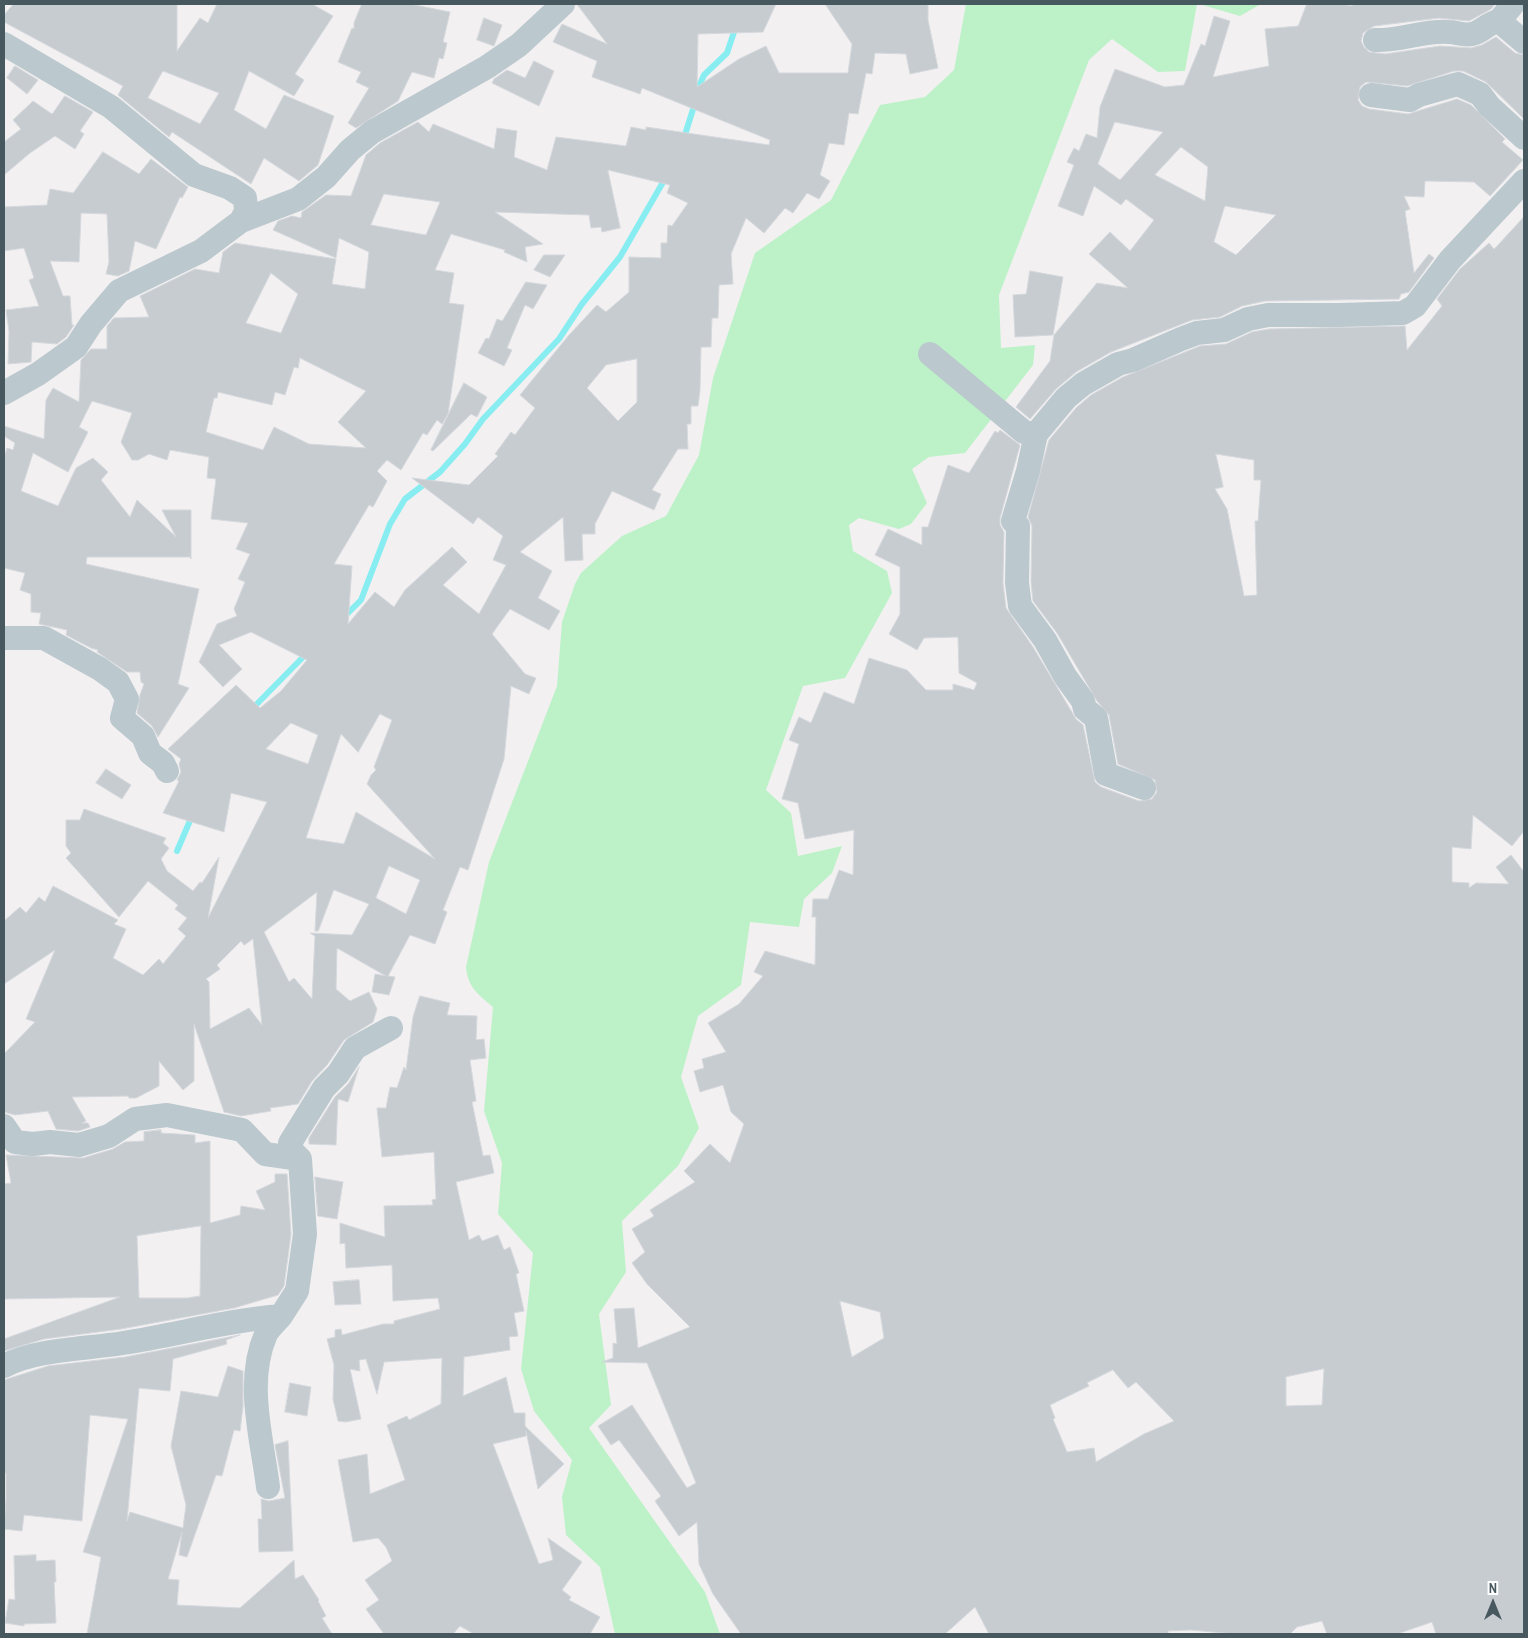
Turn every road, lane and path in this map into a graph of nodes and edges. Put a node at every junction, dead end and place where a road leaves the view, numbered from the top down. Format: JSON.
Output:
{"nodes":[{"id":1,"x":563,"y":4,"type":"edge"},
{"id":2,"x":1506,"y":12,"type":"edge"},
{"id":3,"x":1375,"y":40,"type":"dead end"},
{"id":4,"x":1524,"y":42,"type":"edge"},
{"id":5,"x":4,"y":44,"type":"edge"},
{"id":6,"x":1371,"y":95,"type":"dead end"},
{"id":7,"x":1524,"y":138,"type":"edge"},
{"id":8,"x":1524,"y":180,"type":"edge"},
{"id":9,"x":241,"y":221,"type":"junction"},
{"id":10,"x":930,"y":354,"type":"dead end"},
{"id":11,"x":4,"y":393,"type":"edge"},
{"id":12,"x":1036,"y":434,"type":"junction"},
{"id":13,"x":4,"y":638,"type":"edge"},
{"id":14,"x":167,"y":771,"type":"dead end"},
{"id":15,"x":1144,"y":788,"type":"dead end"},
{"id":16,"x":391,"y":1028,"type":"dead end"},
{"id":17,"x":4,"y":1126,"type":"edge"},
{"id":18,"x":300,"y":1159,"type":"junction"},
{"id":19,"x":281,"y":1316,"type":"junction"},
{"id":20,"x":4,"y":1366,"type":"edge"},
{"id":21,"x":268,"y":1487,"type":"dead end"}],
"edges":[{"from":1,"to":9,"type":"street"},
{"from":2,"to":3,"type":"street"},
{"from":2,"to":4,"type":"street"},
{"from":5,"to":9,"type":"street"},
{"from":6,"to":7,"type":"street"},
{"from":8,"to":12,"type":"street"},
{"from":9,"to":11,"type":"street"},
{"from":10,"to":12,"type":"street"},
{"from":12,"to":15,"type":"street"},
{"from":13,"to":14,"type":"street"},
{"from":16,"to":18,"type":"street"},
{"from":17,"to":18,"type":"street"},
{"from":18,"to":19,"type":"street"},
{"from":19,"to":20,"type":"street"},
{"from":19,"to":21,"type":"street"}]}
